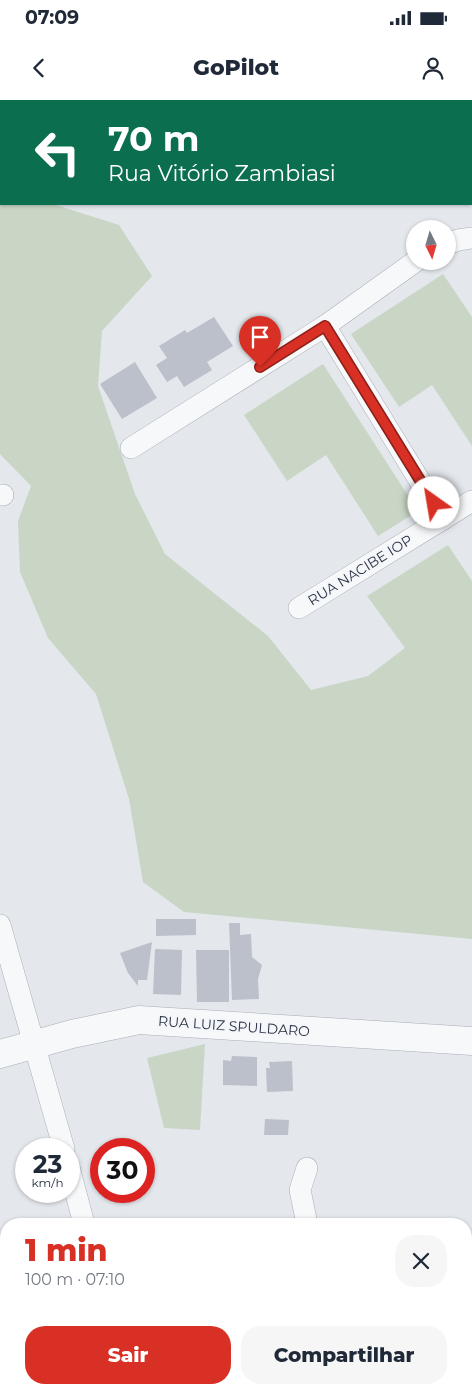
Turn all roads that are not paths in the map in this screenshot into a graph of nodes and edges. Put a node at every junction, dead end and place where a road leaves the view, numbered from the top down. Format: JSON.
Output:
{"nodes":[{"id":1,"x":472,"y":238,"type":"edge"},
{"id":2,"x":456,"y":241,"type":"edge"},
{"id":3,"x":406,"y":268,"type":"edge"},
{"id":4,"x":325,"y":326,"type":"junction"},
{"id":5,"x":131,"y":448,"type":"dead end"},
{"id":6,"x":472,"y":501,"type":"edge"},
{"id":7,"x":444,"y":519,"type":"junction"},
{"id":8,"x":299,"y":608,"type":"dead end"},
{"id":9,"x":0,"y":926,"type":"edge"},
{"id":10,"x":472,"y":1041,"type":"edge"},
{"id":11,"x":34,"y":1044,"type":"junction"},
{"id":12,"x":0,"y":1054,"type":"edge"},
{"id":13,"x":61,"y":1138,"type":"edge"},
{"id":14,"x":307,"y":1168,"type":"dead end"},
{"id":15,"x":78,"y":1203,"type":"edge"},
{"id":16,"x":82,"y":1218,"type":"edge"},
{"id":17,"x":305,"y":1218,"type":"edge"}],
"edges":[{"from":1,"to":2,"type":"street"},
{"from":3,"to":4,"type":"street"},
{"from":4,"to":5,"type":"street"},
{"from":4,"to":7,"type":"street"},
{"from":6,"to":7,"type":"street","name":"RUA NACIBE IOP"},
{"from":7,"to":8,"type":"street","name":"RUA NACIBE IOP"},
{"from":9,"to":11,"type":"street"},
{"from":10,"to":11,"type":"street","name":"RUA LUIZ SPULDARO"},
{"from":11,"to":12,"type":"street","name":"RUA LUIZ SPULDARO"},
{"from":11,"to":13,"type":"street"},
{"from":14,"to":17,"type":"street"},
{"from":15,"to":16,"type":"street"}]}
